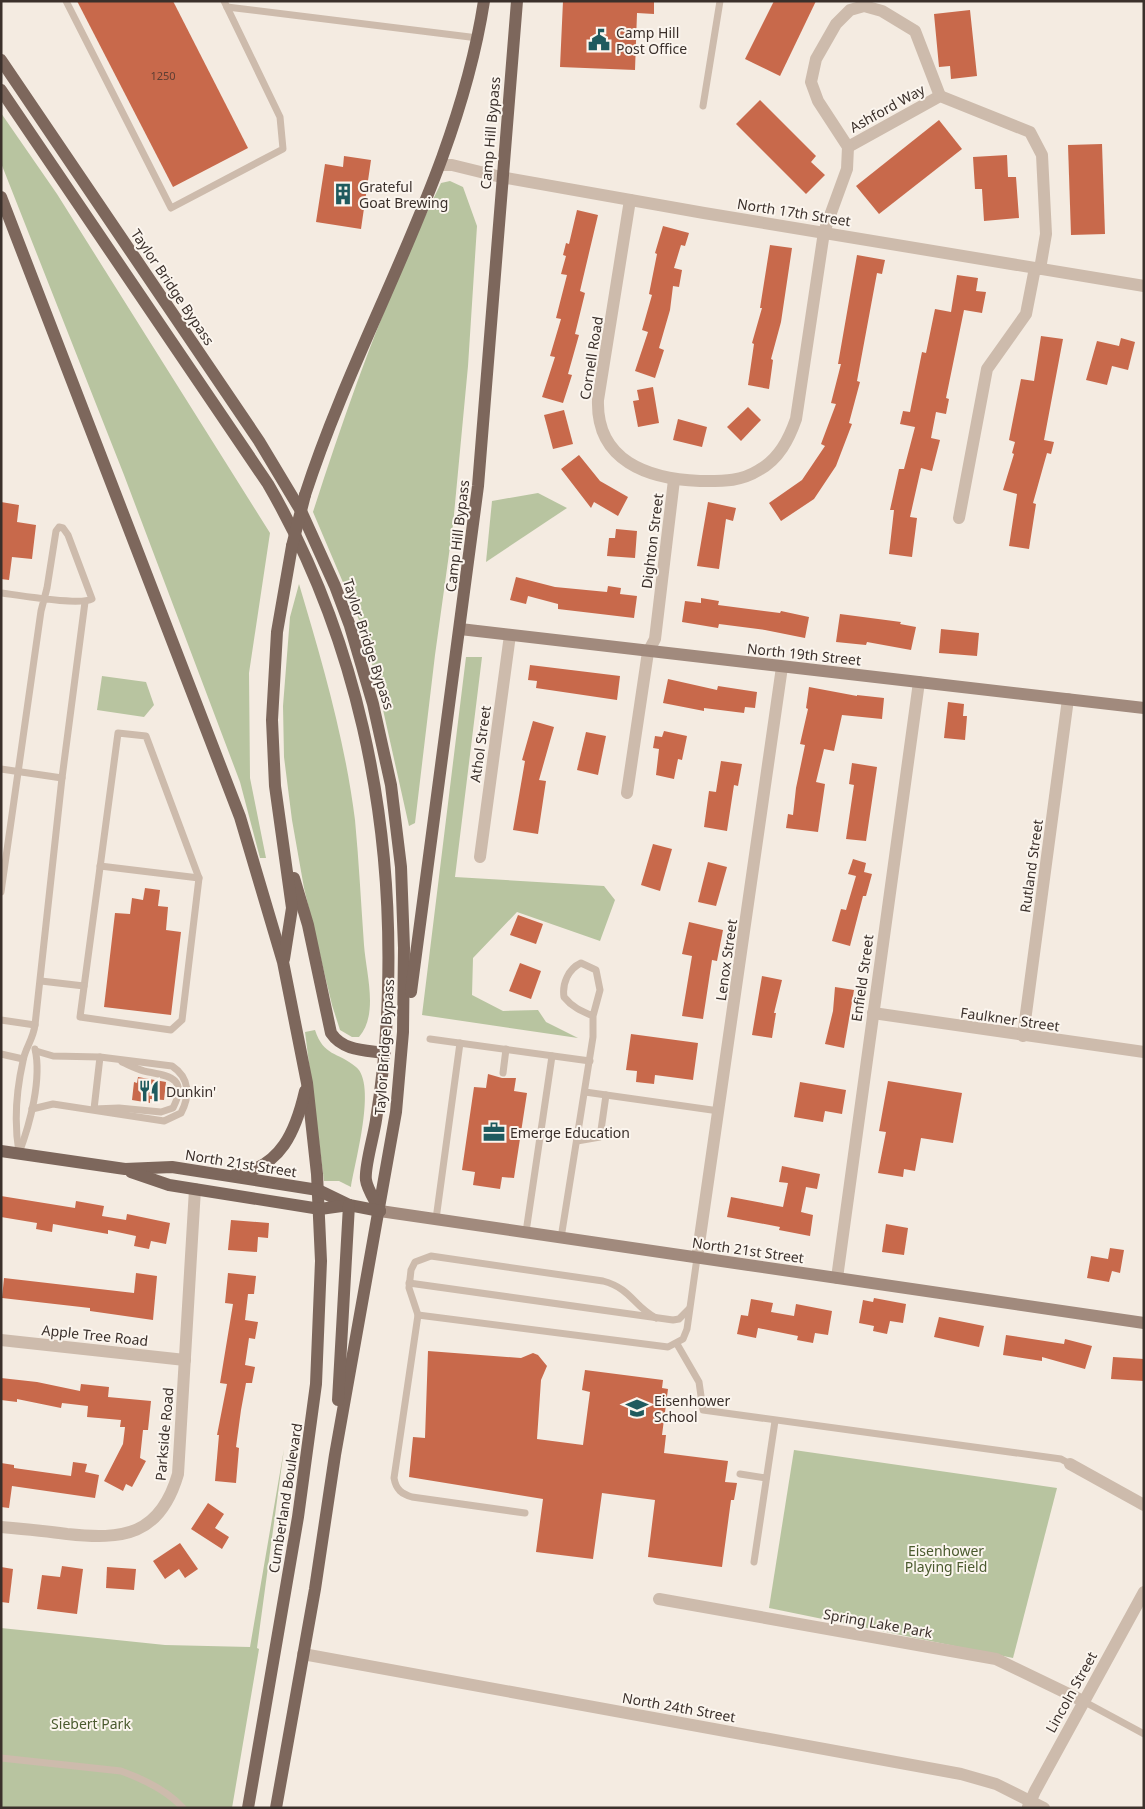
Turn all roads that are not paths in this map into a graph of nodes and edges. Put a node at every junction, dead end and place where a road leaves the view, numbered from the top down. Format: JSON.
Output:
{"nodes":[{"id":1,"x":66,"y":1,"type":"edge"},
{"id":2,"x":484,"y":1,"type":"edge"},
{"id":3,"x":517,"y":1,"type":"edge"},
{"id":4,"x":720,"y":1,"type":"edge"},
{"id":5,"x":226,"y":4,"type":"edge"},
{"id":6,"x":478,"y":38,"type":"junction"},
{"id":7,"x":1,"y":60,"type":"edge"},
{"id":8,"x":1,"y":90,"type":"edge"},
{"id":9,"x":940,"y":96,"type":"junction"},
{"id":10,"x":702,"y":106,"type":"dead end"},
{"id":11,"x":848,"y":147,"type":"junction"},
{"id":12,"x":440,"y":165,"type":"junction"},
{"id":13,"x":501,"y":177,"type":"junction"},
{"id":14,"x":1,"y":197,"type":"edge"},
{"id":15,"x":630,"y":200,"type":"junction"},
{"id":16,"x":824,"y":232,"type":"junction"},
{"id":17,"x":1038,"y":269,"type":"junction"},
{"id":18,"x":1144,"y":286,"type":"edge"},
{"id":19,"x":674,"y":480,"type":"junction"},
{"id":20,"x":959,"y":518,"type":"dead end"},
{"id":21,"x":1,"y":593,"type":"edge"},
{"id":22,"x":45,"y":598,"type":"junction"},
{"id":23,"x":85,"y":602,"type":"junction"},
{"id":24,"x":460,"y":629,"type":"junction"},
{"id":25,"x":510,"y":635,"type":"junction"},
{"id":26,"x":648,"y":652,"type":"junction"},
{"id":27,"x":782,"y":667,"type":"junction"},
{"id":28,"x":918,"y":682,"type":"junction"},
{"id":29,"x":1068,"y":699,"type":"junction"},
{"id":30,"x":1144,"y":708,"type":"edge"},
{"id":31,"x":1,"y":769,"type":"edge"},
{"id":32,"x":17,"y":771,"type":"junction"},
{"id":33,"x":62,"y":778,"type":"junction"},
{"id":34,"x":627,"y":793,"type":"dead end"},
{"id":35,"x":280,"y":827,"type":"junction"},
{"id":36,"x":480,"y":857,"type":"dead end"},
{"id":37,"x":100,"y":866,"type":"junction"},
{"id":38,"x":199,"y":878,"type":"junction"},
{"id":39,"x":1,"y":892,"type":"edge"},
{"id":40,"x":283,"y":962,"type":"junction"},
{"id":41,"x":41,"y":981,"type":"junction"},
{"id":42,"x":84,"y":986,"type":"junction"},
{"id":43,"x":873,"y":1014,"type":"junction"},
{"id":44,"x":593,"y":1016,"type":"junction"},
{"id":45,"x":1,"y":1020,"type":"edge"},
{"id":46,"x":35,"y":1025,"type":"junction"},
{"id":47,"x":1023,"y":1036,"type":"junction"},
{"id":48,"x":33,"y":1039,"type":"junction"},
{"id":49,"x":430,"y":1039,"type":"dead end"},
{"id":50,"x":460,"y":1043,"type":"junction"},
{"id":51,"x":506,"y":1049,"type":"junction"},
{"id":52,"x":36,"y":1051,"type":"junction"},
{"id":53,"x":1144,"y":1052,"type":"edge"},
{"id":54,"x":384,"y":1053,"type":"junction"},
{"id":55,"x":1,"y":1054,"type":"edge"},
{"id":56,"x":552,"y":1056,"type":"junction"},
{"id":57,"x":100,"y":1057,"type":"junction"},
{"id":58,"x":23,"y":1059,"type":"junction"},
{"id":59,"x":590,"y":1062,"type":"junction"},
{"id":60,"x":401,"y":1072,"type":"junction"},
{"id":61,"x":503,"y":1073,"type":"dead end"},
{"id":62,"x":307,"y":1083,"type":"junction"},
{"id":63,"x":585,"y":1092,"type":"junction"},
{"id":64,"x":606,"y":1095,"type":"junction"},
{"id":65,"x":32,"y":1109,"type":"junction"},
{"id":66,"x":94,"y":1109,"type":"junction"},
{"id":67,"x":719,"y":1111,"type":"junction"},
{"id":68,"x":577,"y":1141,"type":"junction"},
{"id":69,"x":1,"y":1151,"type":"edge"},
{"id":70,"x":19,"y":1154,"type":"junction"},
{"id":71,"x":125,"y":1169,"type":"junction"},
{"id":72,"x":227,"y":1176,"type":"junction"},
{"id":73,"x":195,"y":1189,"type":"junction"},
{"id":74,"x":318,"y":1190,"type":"junction"},
{"id":75,"x":349,"y":1205,"type":"junction"},
{"id":76,"x":320,"y":1209,"type":"junction"},
{"id":77,"x":380,"y":1211,"type":"junction"},
{"id":78,"x":436,"y":1219,"type":"junction"},
{"id":79,"x":526,"y":1232,"type":"junction"},
{"id":80,"x":561,"y":1238,"type":"junction"},
{"id":81,"x":697,"y":1258,"type":"junction"},
{"id":82,"x":837,"y":1278,"type":"junction"},
{"id":83,"x":409,"y":1283,"type":"junction"},
{"id":84,"x":690,"y":1306,"type":"junction"},
{"id":85,"x":418,"y":1315,"type":"junction"},
{"id":86,"x":656,"y":1318,"type":"junction"},
{"id":87,"x":1144,"y":1323,"type":"edge"},
{"id":88,"x":1,"y":1340,"type":"edge"},
{"id":89,"x":677,"y":1344,"type":"junction"},
{"id":90,"x":185,"y":1360,"type":"junction"},
{"id":91,"x":775,"y":1421,"type":"junction"},
{"id":92,"x":335,"y":1455,"type":"junction"},
{"id":93,"x":1070,"y":1464,"type":"joint"},
{"id":94,"x":740,"y":1474,"type":"dead end"},
{"id":95,"x":766,"y":1478,"type":"junction"},
{"id":96,"x":1144,"y":1505,"type":"edge"},
{"id":97,"x":525,"y":1513,"type":"dead end"},
{"id":98,"x":1,"y":1526,"type":"edge"},
{"id":99,"x":754,"y":1562,"type":"dead end"},
{"id":100,"x":1144,"y":1592,"type":"edge"},
{"id":101,"x":659,"y":1598,"type":"dead end"},
{"id":102,"x":303,"y":1654,"type":"junction"},
{"id":103,"x":1083,"y":1701,"type":"junction"},
{"id":104,"x":1144,"y":1734,"type":"edge"},
{"id":105,"x":1,"y":1758,"type":"edge"},
{"id":106,"x":1029,"y":1804,"type":"edge"},
{"id":107,"x":182,"y":1808,"type":"edge"},
{"id":108,"x":248,"y":1808,"type":"edge"},
{"id":109,"x":276,"y":1808,"type":"edge"},
{"id":110,"x":1044,"y":1808,"type":"edge"}],
"edges":[{"from":1,"to":5,"type":"lane"},
{"from":2,"to":6,"type":"main road","name":"Camp Hill Bypass"},
{"from":3,"to":13,"type":"main road","name":"Camp Hill Bypass"},
{"from":4,"to":10,"type":"lane"},
{"from":5,"to":6,"type":"lane"},
{"from":6,"to":12,"type":"main road","name":"Camp Hill Bypass"},
{"from":7,"to":60,"type":"main road","name":"Taylor Bridge Bypass"},
{"from":8,"to":54,"type":"main road"},
{"from":9,"to":11,"type":"street","name":"Ashford Way"},
{"from":9,"to":11,"type":"street","name":"Ashford Way"},
{"from":9,"to":17,"type":"street","name":"Ashford Way"},
{"from":11,"to":16,"type":"street","name":"Ashford Way"},
{"from":12,"to":13,"type":"street","name":"North 17th Street"},
{"from":12,"to":35,"type":"main road","name":"Camp Hill Bypass","bridge":true},
{"from":13,"to":15,"type":"street","name":"North 17th Street"},
{"from":13,"to":24,"type":"main road","name":"Camp Hill Bypass"},
{"from":14,"to":40,"type":"main road"},
{"from":15,"to":16,"type":"street","name":"North 17th Street"},
{"from":15,"to":19,"type":"street","name":"Cornell Road"},
{"from":16,"to":17,"type":"street","name":"North 17th Street"},
{"from":16,"to":19,"type":"street","name":"Dighton Street"},
{"from":17,"to":18,"type":"street","name":"North 17th Street"},
{"from":17,"to":20,"type":"street","name":"Ashford Way"},
{"from":19,"to":26,"type":"street","name":"Dighton Street"},
{"from":21,"to":22,"type":"lane"},
{"from":22,"to":23,"type":"lane"},
{"from":22,"to":23,"type":"lane"},
{"from":22,"to":32,"type":"lane"},
{"from":23,"to":33,"type":"lane"},
{"from":24,"to":25,"type":"main road","name":"North 19th Street"},
{"from":24,"to":60,"type":"main road","name":"Camp Hill Bypass"},
{"from":25,"to":26,"type":"main road","name":"North 19th Street"},
{"from":25,"to":36,"type":"street","name":"Athol Street"},
{"from":26,"to":27,"type":"main road","name":"North 19th Street"},
{"from":26,"to":34,"type":"street","name":"Dighton Street"},
{"from":27,"to":28,"type":"main road","name":"North 19th Street"},
{"from":27,"to":67,"type":"street","name":"Lenox Street"},
{"from":28,"to":29,"type":"main road","name":"North 19th Street"},
{"from":28,"to":43,"type":"street","name":"Enfield Street"},
{"from":29,"to":30,"type":"main road","name":"North 19th Street"},
{"from":29,"to":47,"type":"street","name":"Rutland Street"},
{"from":31,"to":32,"type":"lane"},
{"from":32,"to":33,"type":"lane"},
{"from":32,"to":39,"type":"lane"},
{"from":33,"to":41,"type":"lane"},
{"from":35,"to":40,"type":"main road","name":"Camp Hill Bypass"},
{"from":35,"to":54,"type":"main road"},
{"from":37,"to":38,"type":"lane"},
{"from":37,"to":38,"type":"lane"},
{"from":37,"to":42,"type":"lane"},
{"from":38,"to":42,"type":"lane"},
{"from":40,"to":62,"type":"main road"},
{"from":41,"to":42,"type":"lane"},
{"from":41,"to":46,"type":"lane"},
{"from":43,"to":47,"type":"street","name":"Faulkner Street"},
{"from":43,"to":82,"type":"street","name":"Enfield Street"},
{"from":44,"to":44,"type":"lane"},
{"from":44,"to":59,"type":"lane"},
{"from":45,"to":46,"type":"lane"},
{"from":46,"to":48,"type":"lane"},
{"from":47,"to":53,"type":"street","name":"Faulkner Street"},
{"from":48,"to":52,"type":"lane"},
{"from":48,"to":58,"type":"lane"},
{"from":49,"to":50,"type":"lane"},
{"from":50,"to":51,"type":"lane"},
{"from":50,"to":78,"type":"lane"},
{"from":51,"to":56,"type":"lane"},
{"from":51,"to":61,"type":"lane"},
{"from":52,"to":57,"type":"lane"},
{"from":52,"to":65,"type":"lane"},
{"from":54,"to":77,"type":"main road"},
{"from":55,"to":58,"type":"lane"},
{"from":56,"to":59,"type":"lane"},
{"from":56,"to":79,"type":"lane"},
{"from":57,"to":66,"type":"lane"},
{"from":57,"to":66,"type":"lane"},
{"from":58,"to":70,"type":"lane"},
{"from":59,"to":63,"type":"lane"},
{"from":60,"to":77,"type":"main road","name":"Taylor Bridge Bypass"},
{"from":62,"to":72,"type":"main road"},
{"from":62,"to":74,"type":"main road"},
{"from":63,"to":64,"type":"lane"},
{"from":63,"to":68,"type":"lane"},
{"from":64,"to":67,"type":"lane"},
{"from":64,"to":68,"type":"lane"},
{"from":65,"to":66,"type":"lane"},
{"from":65,"to":70,"type":"lane"},
{"from":67,"to":81,"type":"street","name":"Lenox Street"},
{"from":68,"to":80,"type":"lane"},
{"from":69,"to":70,"type":"main road","name":"North 21st Street"},
{"from":70,"to":71,"type":"main road","name":"North 21st Street"},
{"from":71,"to":72,"type":"main road","name":"North 21st Street"},
{"from":71,"to":73,"type":"main road","name":"North 21st Street"},
{"from":72,"to":74,"type":"main road","name":"North 21st Street"},
{"from":73,"to":76,"type":"main road","name":"North 21st Street"},
{"from":73,"to":90,"type":"street","name":"Parkside Road"},
{"from":74,"to":75,"type":"main road","name":"North 21st Street"},
{"from":74,"to":76,"type":"main road","name":"Cumberland Boulevard"},
{"from":75,"to":76,"type":"main road","name":"North 21st Street"},
{"from":75,"to":77,"type":"main road","name":"North 21st Street"},
{"from":75,"to":92,"type":"main road"},
{"from":76,"to":108,"type":"main road","name":"Cumberland Boulevard"},
{"from":77,"to":78,"type":"main road","name":"North 21st Street"},
{"from":77,"to":92,"type":"main road"},
{"from":78,"to":79,"type":"main road","name":"North 21st Street"},
{"from":79,"to":80,"type":"main road","name":"North 21st Street"},
{"from":80,"to":81,"type":"main road","name":"North 21st Street"},
{"from":81,"to":82,"type":"main road","name":"North 21st Street"},
{"from":81,"to":84,"type":"lane"},
{"from":82,"to":87,"type":"main road","name":"North 21st Street"},
{"from":83,"to":85,"type":"lane"},
{"from":83,"to":86,"type":"lane"},
{"from":83,"to":86,"type":"lane"},
{"from":84,"to":86,"type":"lane"},
{"from":84,"to":89,"type":"lane"},
{"from":85,"to":89,"type":"lane"},
{"from":85,"to":97,"type":"lane"},
{"from":88,"to":90,"type":"street","name":"Apple Tree Road"},
{"from":89,"to":91,"type":"lane"},
{"from":90,"to":98,"type":"street","name":"Parkside Road"},
{"from":91,"to":93,"type":"lane"},
{"from":91,"to":95,"type":"lane"},
{"from":92,"to":102,"type":"main road"},
{"from":93,"to":96,"type":"street"},
{"from":94,"to":95,"type":"lane"},
{"from":95,"to":99,"type":"lane"},
{"from":100,"to":103,"type":"street","name":"Lincoln Street"},
{"from":101,"to":103,"type":"street","name":"Spring Lake Park"},
{"from":102,"to":106,"type":"street","name":"North 24th Street"},
{"from":102,"to":109,"type":"main road"},
{"from":103,"to":104,"type":"lane"},
{"from":103,"to":106,"type":"street","name":"Lincoln Street"},
{"from":105,"to":107,"type":"lane"},
{"from":106,"to":110,"type":"street","name":"North 24th Street"}]}
